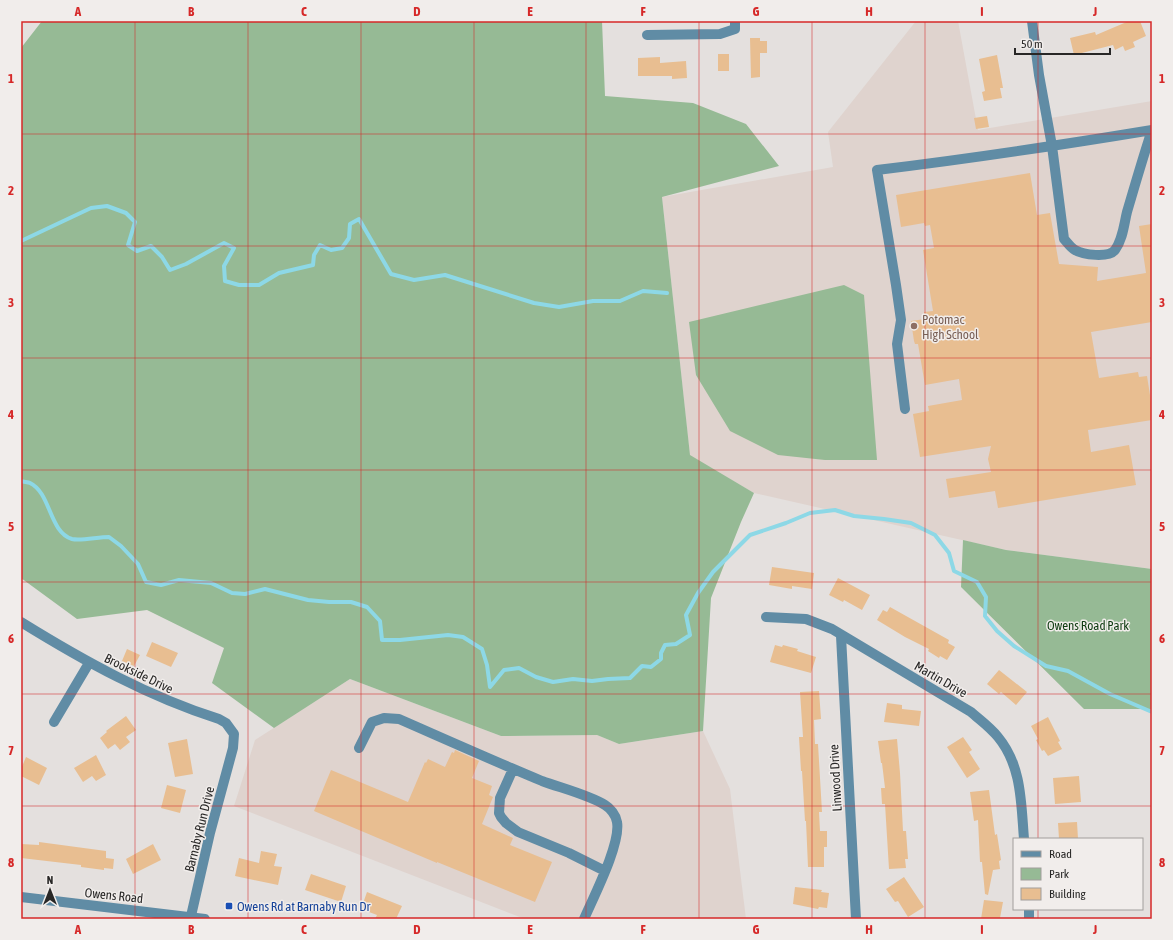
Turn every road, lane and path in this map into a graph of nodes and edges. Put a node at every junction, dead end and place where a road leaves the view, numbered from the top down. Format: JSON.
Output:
{"nodes":[{"id":1,"x":735,"y":21,"type":"edge"},
{"id":2,"x":1032,"y":21,"type":"edge"},
{"id":3,"x":647,"y":35,"type":"dead end"},
{"id":4,"x":1152,"y":130,"type":"edge"},
{"id":5,"x":1052,"y":146,"type":"junction"},
{"id":6,"x":904,"y":408,"type":"dead end"},
{"id":7,"x":766,"y":617,"type":"dead end"},
{"id":8,"x":21,"y":622,"type":"edge"},
{"id":9,"x":842,"y":636,"type":"junction"},
{"id":10,"x":89,"y":663,"type":"junction"},
{"id":11,"x":54,"y":722,"type":"dead end"},
{"id":12,"x":232,"y":748,"type":"joint"},
{"id":13,"x":359,"y":748,"type":"dead end"},
{"id":14,"x":513,"y":769,"type":"junction"},
{"id":15,"x":1024,"y":838,"type":"edge"},
{"id":16,"x":605,"y":870,"type":"junction"},
{"id":17,"x":21,"y":897,"type":"edge"},
{"id":18,"x":191,"y":916,"type":"junction"},
{"id":19,"x":205,"y":919,"type":"edge"},
{"id":20,"x":584,"y":919,"type":"edge"},
{"id":21,"x":856,"y":919,"type":"edge"}],
"edges":[{"from":1,"to":3,"type":"street"},
{"from":2,"to":5,"type":"street"},
{"from":4,"to":5,"type":"street"},
{"from":4,"to":5,"type":"street"},
{"from":5,"to":6,"type":"street"},
{"from":7,"to":9,"type":"street","name":"Martin Drive"},
{"from":8,"to":10,"type":"street","name":"Brookside Drive"},
{"from":9,"to":15,"type":"street","name":"Martin Drive"},
{"from":9,"to":21,"type":"street","name":"Linwood Drive"},
{"from":10,"to":11,"type":"street"},
{"from":10,"to":12,"type":"street","name":"Brookside Drive"},
{"from":12,"to":18,"type":"street","name":"Barnaby Run Drive"},
{"from":13,"to":14,"type":"street"},
{"from":14,"to":16,"type":"street"},
{"from":14,"to":16,"type":"street"},
{"from":16,"to":20,"type":"street"},
{"from":17,"to":18,"type":"street","name":"Owens Road"},
{"from":18,"to":19,"type":"street","name":"Owens Road"}]}
